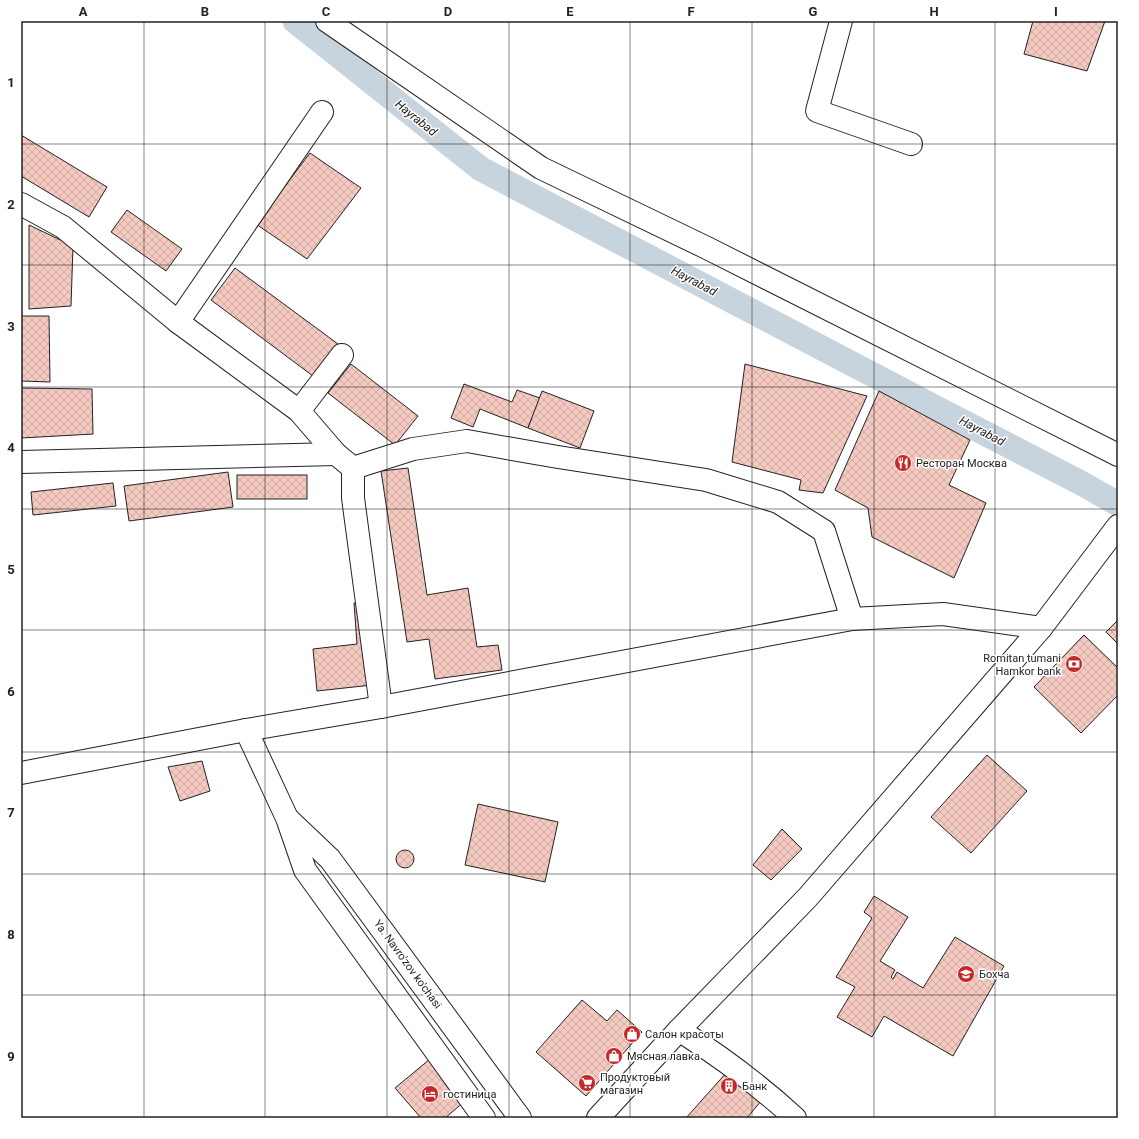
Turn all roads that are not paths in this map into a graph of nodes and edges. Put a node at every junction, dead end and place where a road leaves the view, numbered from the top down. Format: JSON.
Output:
{"nodes":[{"id":1,"x":327,"y":21,"type":"edge"},
{"id":2,"x":841,"y":21,"type":"edge"},
{"id":3,"x":322,"y":112,"type":"dead end"},
{"id":4,"x":911,"y":144,"type":"dead end"},
{"id":5,"x":21,"y":204,"type":"edge"},
{"id":6,"x":178,"y":322,"type":"junction"},
{"id":7,"x":342,"y":355,"type":"dead end"},
{"id":8,"x":299,"y":411,"type":"junction"},
{"id":9,"x":336,"y":454,"type":"junction"},
{"id":10,"x":1118,"y":455,"type":"edge"},
{"id":11,"x":21,"y":462,"type":"edge"},
{"id":12,"x":353,"y":468,"type":"junction"},
{"id":13,"x":1116,"y":532,"type":"edge"},
{"id":14,"x":852,"y":619,"type":"junction"},
{"id":15,"x":1041,"y":628,"type":"junction"},
{"id":16,"x":381,"y":707,"type":"junction"},
{"id":17,"x":246,"y":730,"type":"junction"},
{"id":18,"x":21,"y":773,"type":"edge"},
{"id":19,"x":287,"y":818,"type":"junction"},
{"id":20,"x":679,"y":1030,"type":"junction"},
{"id":21,"x":484,"y":1118,"type":"edge"},
{"id":22,"x":520,"y":1118,"type":"edge"},
{"id":23,"x":598,"y":1118,"type":"edge"},
{"id":24,"x":795,"y":1118,"type":"edge"}],
"edges":[{"from":1,"to":10,"type":"street"},
{"from":2,"to":4,"type":"street"},
{"from":3,"to":6,"type":"street"},
{"from":5,"to":6,"type":"street"},
{"from":6,"to":8,"type":"street"},
{"from":7,"to":8,"type":"street"},
{"from":8,"to":9,"type":"street"},
{"from":9,"to":11,"type":"street"},
{"from":9,"to":12,"type":"street"},
{"from":12,"to":14,"type":"street"},
{"from":12,"to":16,"type":"street"},
{"from":13,"to":15,"type":"street"},
{"from":14,"to":15,"type":"street"},
{"from":14,"to":16,"type":"street"},
{"from":15,"to":20,"type":"street"},
{"from":16,"to":17,"type":"street"},
{"from":17,"to":18,"type":"street"},
{"from":17,"to":19,"type":"street","name":"Ya. Navro'zov ko'chasi"},
{"from":19,"to":21,"type":"street","name":"Ya. Navro'zov ko'chasi"},
{"from":19,"to":22,"type":"street","name":"Ya. Navro'zov ko'chasi"},
{"from":20,"to":23,"type":"street"},
{"from":20,"to":24,"type":"street"}]}
